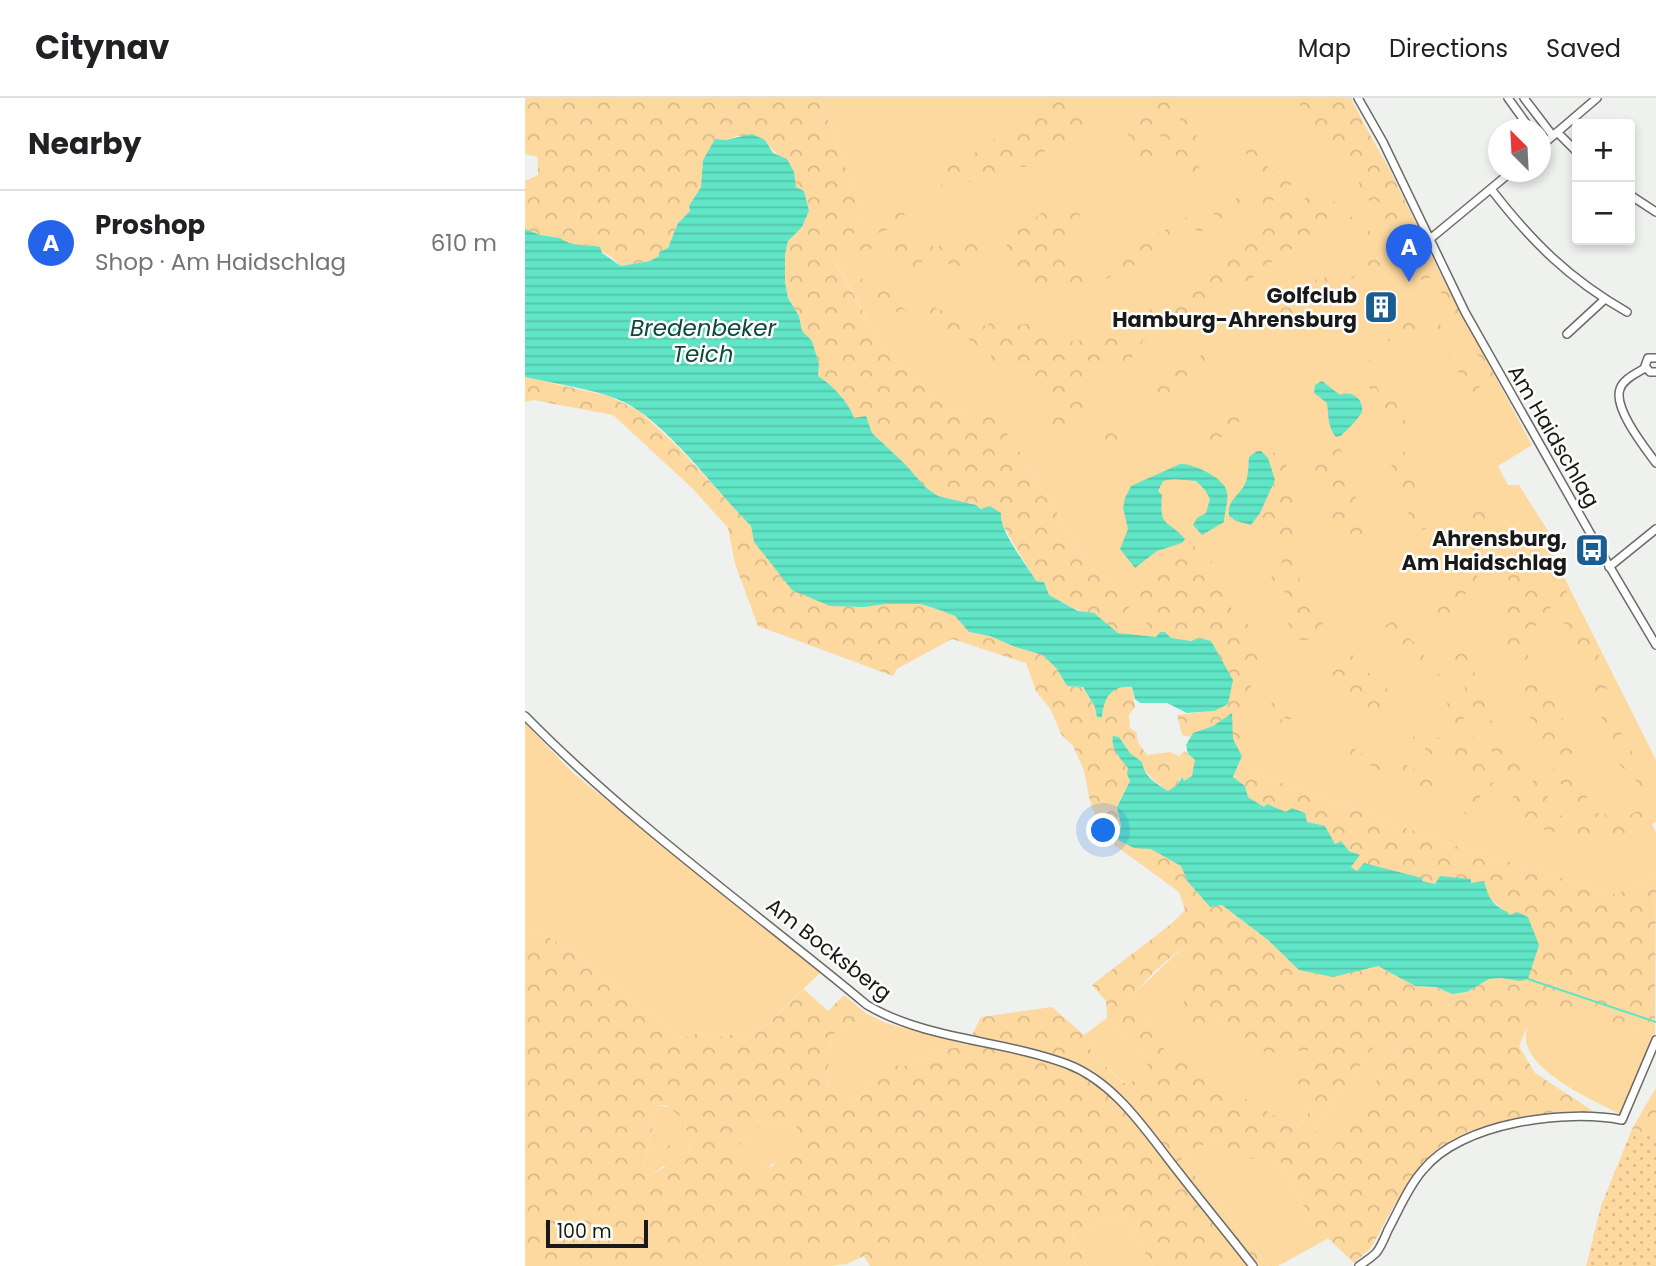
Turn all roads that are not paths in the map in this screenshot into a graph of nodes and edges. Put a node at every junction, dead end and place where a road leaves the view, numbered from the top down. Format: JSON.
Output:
{"nodes":[{"id":1,"x":1358,"y":98,"type":"edge"},
{"id":2,"x":1508,"y":98,"type":"edge"},
{"id":3,"x":1524,"y":98,"type":"edge"},
{"id":4,"x":1597,"y":98,"type":"edge"},
{"id":5,"x":1523,"y":119,"type":"edge"},
{"id":6,"x":1555,"y":134,"type":"junction"},
{"id":7,"x":1551,"y":137,"type":"edge"},
{"id":8,"x":1572,"y":148,"type":"edge"},
{"id":9,"x":1499,"y":182,"type":"edge"},
{"id":10,"x":1491,"y":189,"type":"junction"},
{"id":11,"x":1635,"y":198,"type":"edge"},
{"id":12,"x":1656,"y":212,"type":"edge"},
{"id":13,"x":1430,"y":239,"type":"junction"},
{"id":14,"x":1605,"y":299,"type":"junction"},
{"id":15,"x":1627,"y":312,"type":"dead end"},
{"id":16,"x":1567,"y":334,"type":"dead end"},
{"id":17,"x":1656,"y":358,"type":"edge"},
{"id":18,"x":1645,"y":368,"type":"junction"},
{"id":19,"x":1656,"y":372,"type":"edge"},
{"id":20,"x":1656,"y":463,"type":"edge"},
{"id":21,"x":1656,"y":529,"type":"edge"},
{"id":22,"x":1609,"y":567,"type":"junction"},
{"id":23,"x":1656,"y":645,"type":"edge"},
{"id":24,"x":525,"y":716,"type":"edge"},
{"id":25,"x":1656,"y":1040,"type":"edge"},
{"id":26,"x":1253,"y":1266,"type":"edge"},
{"id":27,"x":1359,"y":1266,"type":"edge"}],
"edges":[{"from":1,"to":13,"type":"street","name":"Am Haidschlag"},
{"from":2,"to":5,"type":"street"},
{"from":3,"to":6,"type":"street"},
{"from":4,"to":6,"type":"street"},
{"from":6,"to":7,"type":"street"},
{"from":6,"to":8,"type":"street"},
{"from":9,"to":10,"type":"street"},
{"from":10,"to":13,"type":"street"},
{"from":10,"to":14,"type":"street"},
{"from":11,"to":12,"type":"street"},
{"from":13,"to":22,"type":"street","name":"Am Haidschlag"},
{"from":14,"to":15,"type":"street"},
{"from":14,"to":16,"type":"street"},
{"from":17,"to":18,"type":"street"},
{"from":18,"to":19,"type":"street"},
{"from":18,"to":20,"type":"street"},
{"from":21,"to":22,"type":"street"},
{"from":22,"to":23,"type":"street","name":"Am Haidschlag"},
{"from":24,"to":26,"type":"street","name":"Am Bocksberg"},
{"from":25,"to":27,"type":"street"}]}
